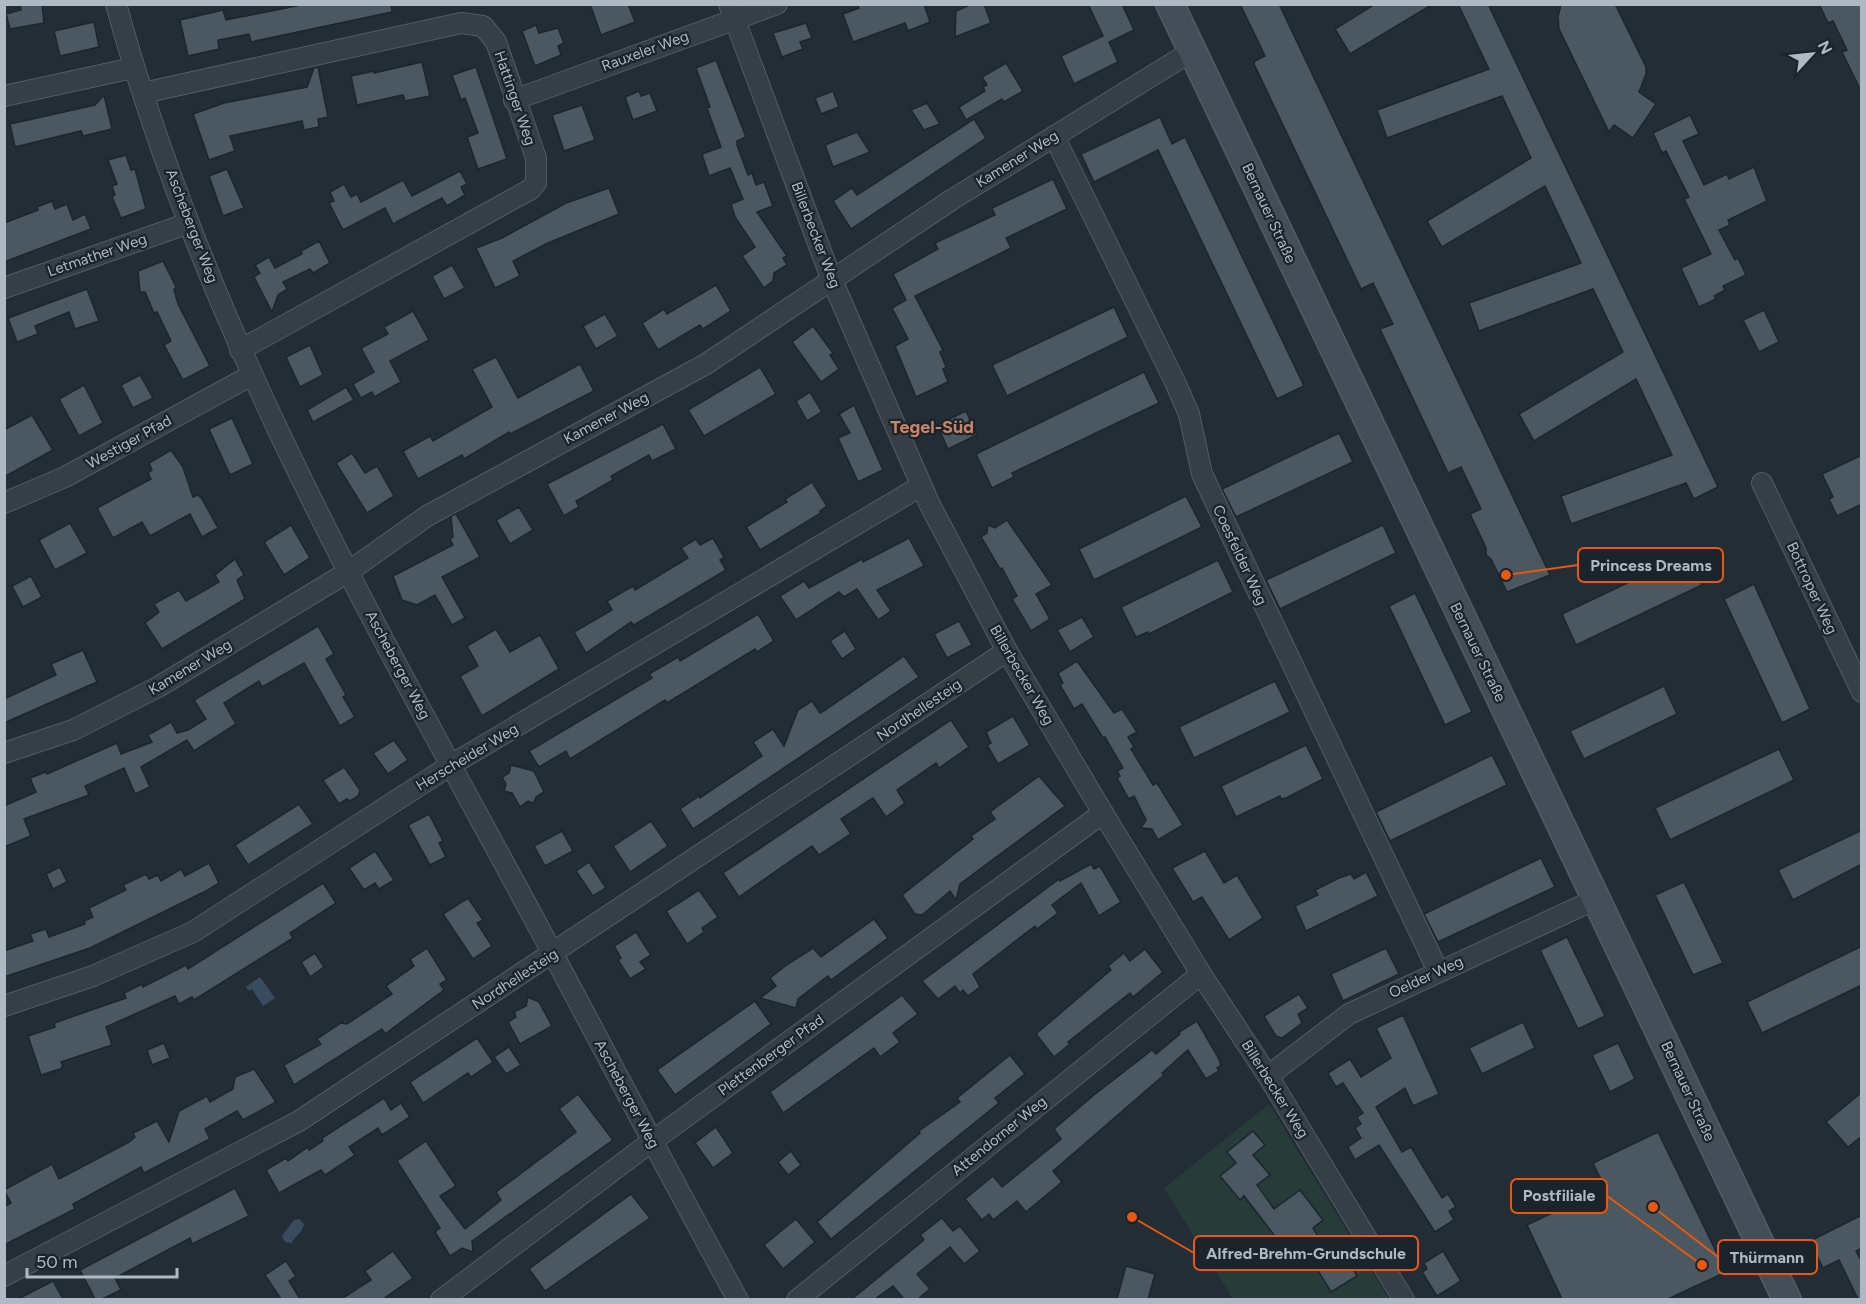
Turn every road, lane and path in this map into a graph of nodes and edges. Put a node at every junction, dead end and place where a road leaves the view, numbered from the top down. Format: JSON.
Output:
{"nodes":[{"id":1,"x":116,"y":4,"type":"edge"},
{"id":2,"x":777,"y":4,"type":"edge"},
{"id":3,"x":1170,"y":4,"type":"edge"},
{"id":4,"x":731,"y":12,"type":"edge"},
{"id":5,"x":1192,"y":51,"type":"junction"},
{"id":6,"x":134,"y":68,"type":"junction"},
{"id":7,"x":143,"y":93,"type":"junction"},
{"id":8,"x":4,"y":96,"type":"edge"},
{"id":9,"x":514,"y":100,"type":"junction"},
{"id":10,"x":1054,"y":136,"type":"junction"},
{"id":11,"x":189,"y":223,"type":"junction"},
{"id":12,"x":831,"y":278,"type":"junction"},
{"id":13,"x":4,"y":288,"type":"edge"},
{"id":14,"x":240,"y":350,"type":"junction"},
{"id":15,"x":252,"y":375,"type":"junction"},
{"id":16,"x":1762,"y":483,"type":"dead end"},
{"id":17,"x":921,"y":486,"type":"junction"},
{"id":18,"x":4,"y":503,"type":"edge"},
{"id":19,"x":348,"y":572,"type":"junction"},
{"id":20,"x":1007,"y":651,"type":"junction"},
{"id":21,"x":1862,"y":692,"type":"edge"},
{"id":22,"x":4,"y":753,"type":"edge"},
{"id":23,"x":451,"y":765,"type":"junction"},
{"id":24,"x":1103,"y":813,"type":"junction"},
{"id":25,"x":1596,"y":899,"type":"junction"},
{"id":26,"x":554,"y":954,"type":"junction"},
{"id":27,"x":1438,"y":971,"type":"junction"},
{"id":28,"x":1201,"y":974,"type":"junction"},
{"id":29,"x":4,"y":1006,"type":"edge"},
{"id":30,"x":1269,"y":1076,"type":"junction"},
{"id":31,"x":651,"y":1142,"type":"junction"},
{"id":32,"x":4,"y":1276,"type":"edge"},
{"id":33,"x":441,"y":1299,"type":"edge"},
{"id":34,"x":738,"y":1299,"type":"edge"},
{"id":35,"x":797,"y":1299,"type":"edge"},
{"id":36,"x":1404,"y":1299,"type":"edge"},
{"id":37,"x":1787,"y":1299,"type":"edge"}],
"edges":[{"from":1,"to":6,"type":"street","name":"Ascheberger Weg"},
{"from":2,"to":4,"type":"street","name":"Rauxeler Weg"},
{"from":3,"to":5,"type":"main road","name":"Bernauer Straße"},
{"from":4,"to":9,"type":"street","name":"Rauxeler Weg"},
{"from":4,"to":12,"type":"street","name":"Billerbecker Weg"},
{"from":5,"to":10,"type":"street","name":"Kamener Weg"},
{"from":5,"to":25,"type":"main road","name":"Bernauer Straße"},
{"from":6,"to":7,"type":"street","name":"Ascheberger Weg"},
{"from":6,"to":8,"type":"street"},
{"from":7,"to":9,"type":"street","name":"Hattinger Weg"},
{"from":7,"to":11,"type":"street","name":"Ascheberger Weg"},
{"from":9,"to":14,"type":"street","name":"Hattinger Weg"},
{"from":10,"to":12,"type":"street","name":"Kamener Weg"},
{"from":10,"to":27,"type":"street","name":"Coesfelder Weg"},
{"from":11,"to":13,"type":"street","name":"Letmather Weg"},
{"from":11,"to":14,"type":"street","name":"Ascheberger Weg"},
{"from":12,"to":17,"type":"street","name":"Billerbecker Weg"},
{"from":12,"to":19,"type":"street","name":"Kamener Weg"},
{"from":14,"to":15,"type":"street","name":"Ascheberger Weg"},
{"from":15,"to":18,"type":"street","name":"Westiger Pfad"},
{"from":15,"to":19,"type":"street","name":"Ascheberger Weg"},
{"from":16,"to":21,"type":"street","name":"Bottroper Weg"},
{"from":17,"to":20,"type":"street","name":"Billerbecker Weg"},
{"from":17,"to":23,"type":"street","name":"Herscheider Weg"},
{"from":19,"to":22,"type":"street","name":"Kamener Weg"},
{"from":19,"to":23,"type":"street","name":"Ascheberger Weg"},
{"from":20,"to":24,"type":"street","name":"Billerbecker Weg"},
{"from":20,"to":26,"type":"street","name":"Nordhellesteig"},
{"from":23,"to":26,"type":"street","name":"Ascheberger Weg"},
{"from":23,"to":29,"type":"street","name":"Herscheider Weg"},
{"from":24,"to":28,"type":"street","name":"Billerbecker Weg"},
{"from":24,"to":31,"type":"street","name":"Plettenberger Pfad"},
{"from":25,"to":27,"type":"street","name":"Oelder Weg"},
{"from":25,"to":37,"type":"main road","name":"Bernauer Straße"},
{"from":26,"to":31,"type":"street","name":"Ascheberger Weg"},
{"from":26,"to":32,"type":"street","name":"Nordhellesteig"},
{"from":27,"to":30,"type":"street","name":"Oelder Weg"},
{"from":28,"to":30,"type":"street","name":"Billerbecker Weg"},
{"from":28,"to":35,"type":"street","name":"Attendorner Weg"},
{"from":30,"to":36,"type":"street","name":"Billerbecker Weg"},
{"from":31,"to":33,"type":"street","name":"Plettenberger Pfad"},
{"from":31,"to":34,"type":"street","name":"Ascheberger Weg"}]}
